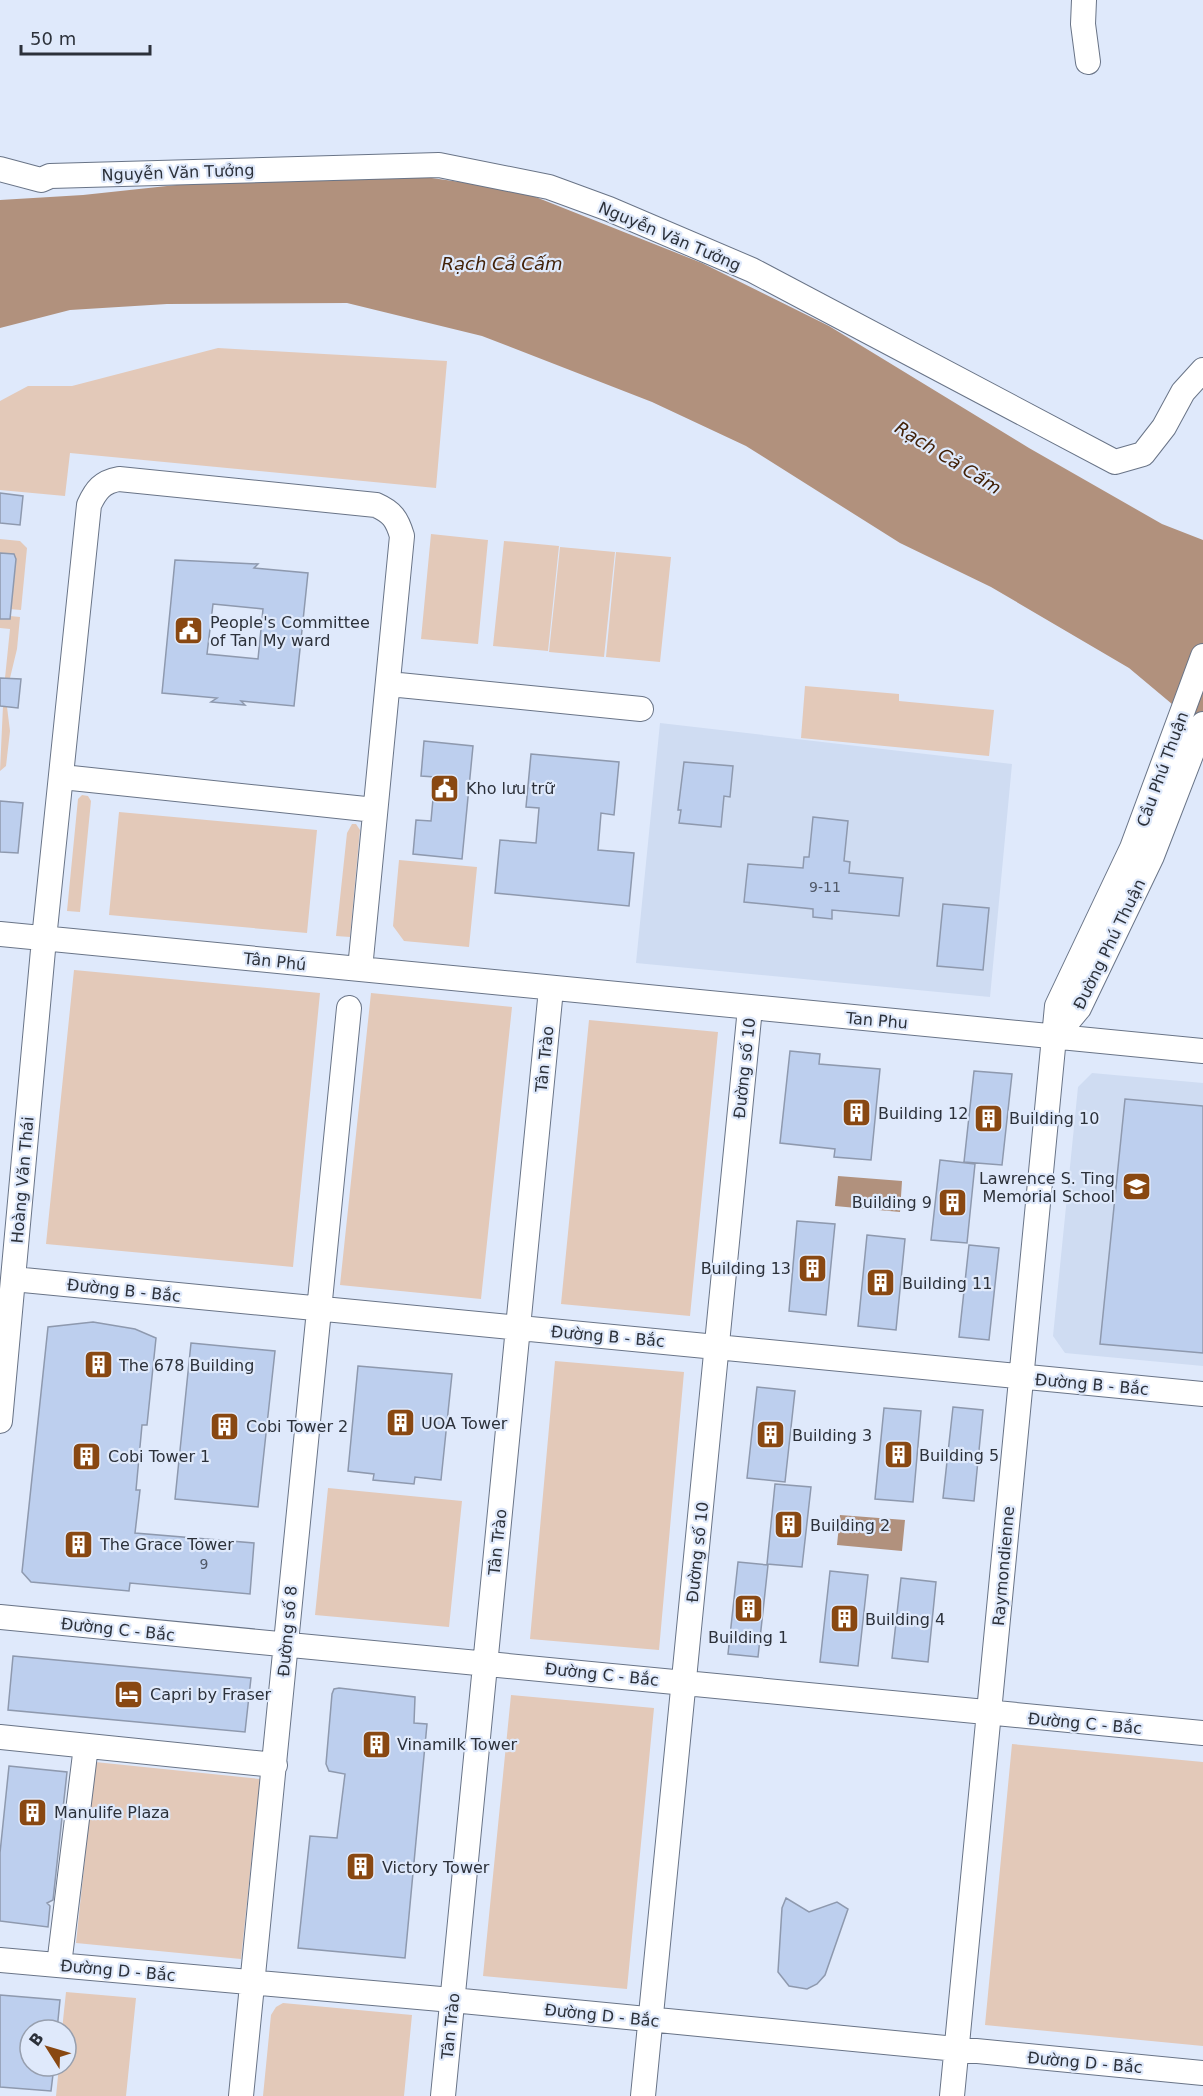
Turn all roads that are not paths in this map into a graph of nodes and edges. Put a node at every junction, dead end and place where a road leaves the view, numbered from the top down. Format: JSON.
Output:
{"nodes":[{"id":1,"x":1084,"y":0,"type":"edge"},
{"id":2,"x":1088,"y":62,"type":"dead end"},
{"id":3,"x":0,"y":160,"type":"edge"},
{"id":4,"x":0,"y":169,"type":"edge"},
{"id":5,"x":50,"y":176,"type":"junction"},
{"id":6,"x":1203,"y":370,"type":"edge"},
{"id":7,"x":1203,"y":656,"type":"edge"},
{"id":8,"x":389,"y":684,"type":"junction"},
{"id":9,"x":641,"y":709,"type":"dead end"},
{"id":10,"x":1203,"y":724,"type":"edge"},
{"id":11,"x":62,"y":777,"type":"junction"},
{"id":12,"x":375,"y":810,"type":"junction"},
{"id":13,"x":1142,"y":852,"type":"junction"},
{"id":14,"x":0,"y":934,"type":"edge"},
{"id":15,"x":44,"y":939,"type":"junction"},
{"id":16,"x":360,"y":969,"type":"junction"},
{"id":17,"x":551,"y":988,"type":"junction"},
{"id":18,"x":349,"y":1008,"type":"dead end"},
{"id":19,"x":750,"y":1008,"type":"junction"},
{"id":20,"x":1055,"y":1037,"type":"junction"},
{"id":21,"x":1203,"y":1051,"type":"edge"},
{"id":22,"x":13,"y":1279,"type":"junction"},
{"id":23,"x":318,"y":1309,"type":"junction"},
{"id":24,"x":518,"y":1328,"type":"junction"},
{"id":25,"x":717,"y":1346,"type":"junction"},
{"id":26,"x":1021,"y":1377,"type":"junction"},
{"id":27,"x":1203,"y":1394,"type":"edge"},
{"id":28,"x":0,"y":1421,"type":"edge"},
{"id":29,"x":0,"y":1617,"type":"edge"},
{"id":30,"x":285,"y":1646,"type":"junction"},
{"id":31,"x":485,"y":1662,"type":"junction"},
{"id":32,"x":684,"y":1683,"type":"junction"},
{"id":33,"x":989,"y":1714,"type":"junction"},
{"id":34,"x":1203,"y":1733,"type":"edge"},
{"id":35,"x":0,"y":1737,"type":"edge"},
{"id":36,"x":86,"y":1746,"type":"junction"},
{"id":37,"x":275,"y":1765,"type":"junction"},
{"id":38,"x":0,"y":1960,"type":"edge"},
{"id":39,"x":59,"y":1965,"type":"junction"},
{"id":40,"x":253,"y":1982,"type":"junction"},
{"id":41,"x":452,"y":2000,"type":"junction"},
{"id":42,"x":651,"y":2020,"type":"junction"},
{"id":43,"x":956,"y":2050,"type":"junction"},
{"id":44,"x":1203,"y":2073,"type":"edge"},
{"id":45,"x":241,"y":2096,"type":"edge"},
{"id":46,"x":443,"y":2096,"type":"edge"},
{"id":47,"x":643,"y":2096,"type":"edge"},
{"id":48,"x":952,"y":2096,"type":"edge"}],
"edges":[{"from":1,"to":2,"type":"street"},
{"from":3,"to":5,"type":"street","name":"Nguyễn Văn Tưởng"},
{"from":4,"to":5,"type":"street","name":"Nguyễn Văn Tưởng"},
{"from":5,"to":6,"type":"street","name":"Nguyễn Văn Tưởng"},
{"from":7,"to":13,"type":"street","name":"Cầu Phú Thuận"},
{"from":8,"to":9,"type":"street"},
{"from":8,"to":11,"type":"street","name":"Hoàng Văn Thái"},
{"from":8,"to":12,"type":"street"},
{"from":10,"to":13,"type":"street","name":"Cầu Phú Thuận"},
{"from":11,"to":12,"type":"street"},
{"from":11,"to":15,"type":"street","name":"Hoàng Văn Thái"},
{"from":12,"to":16,"type":"street"},
{"from":13,"to":20,"type":"street","name":"Đường Phú Thuận"},
{"from":14,"to":15,"type":"street","name":"Tân Phú"},
{"from":15,"to":16,"type":"street","name":"Tân Phú"},
{"from":15,"to":22,"type":"street","name":"Hoàng Văn Thái"},
{"from":16,"to":17,"type":"street","name":"Tân Phú"},
{"from":17,"to":19,"type":"street","name":"Tan Phu"},
{"from":17,"to":24,"type":"street","name":"Tân Trào"},
{"from":18,"to":23,"type":"street","name":"Đường số 8"},
{"from":19,"to":20,"type":"street","name":"Tan Phu"},
{"from":19,"to":25,"type":"street","name":"Đường số 10"},
{"from":20,"to":21,"type":"street","name":"Tan Phu"},
{"from":20,"to":26,"type":"street","name":"Raymondienne"},
{"from":22,"to":23,"type":"street","name":"Đường B - Bắc"},
{"from":22,"to":28,"type":"street","name":"Hoàng Văn Thái"},
{"from":23,"to":24,"type":"street","name":"Đường B - Bắc"},
{"from":23,"to":30,"type":"street","name":"Đường số 8"},
{"from":24,"to":25,"type":"street","name":"Đường B - Bắc"},
{"from":24,"to":31,"type":"street","name":"Tân Trào"},
{"from":25,"to":26,"type":"street","name":"Đường B - Bắc"},
{"from":25,"to":32,"type":"street","name":"Đường số 10"},
{"from":26,"to":27,"type":"street","name":"Đường B - Bắc"},
{"from":26,"to":33,"type":"street","name":"Raymondienne"},
{"from":29,"to":30,"type":"street","name":"Đường C - Bắc"},
{"from":30,"to":31,"type":"street","name":"Đường C - Bắc"},
{"from":30,"to":37,"type":"street","name":"Đường số 8"},
{"from":31,"to":32,"type":"street","name":"Đường C - Bắc"},
{"from":31,"to":41,"type":"street","name":"Tân Trào"},
{"from":32,"to":33,"type":"street","name":"Đường C - Bắc"},
{"from":32,"to":42,"type":"street","name":"Đường số 10"},
{"from":33,"to":34,"type":"street","name":"Đường C - Bắc"},
{"from":33,"to":43,"type":"street","name":"Raymondienne"},
{"from":35,"to":36,"type":"street"},
{"from":36,"to":37,"type":"street"},
{"from":36,"to":39,"type":"street"},
{"from":37,"to":40,"type":"street","name":"Đường số 8"},
{"from":38,"to":39,"type":"street","name":"Đường D - Bắc"},
{"from":39,"to":40,"type":"street","name":"Đường D - Bắc"},
{"from":40,"to":41,"type":"street","name":"Đường D - Bắc"},
{"from":40,"to":45,"type":"street","name":"Đường số 8"},
{"from":41,"to":42,"type":"street","name":"Đường D - Bắc"},
{"from":41,"to":46,"type":"street","name":"Tân Trào"},
{"from":42,"to":43,"type":"street","name":"Đường D - Bắc"},
{"from":42,"to":47,"type":"street","name":"Đường số 10"},
{"from":43,"to":44,"type":"street","name":"Đường D - Bắc"},
{"from":43,"to":48,"type":"street","name":"Raymondienne"}]}
